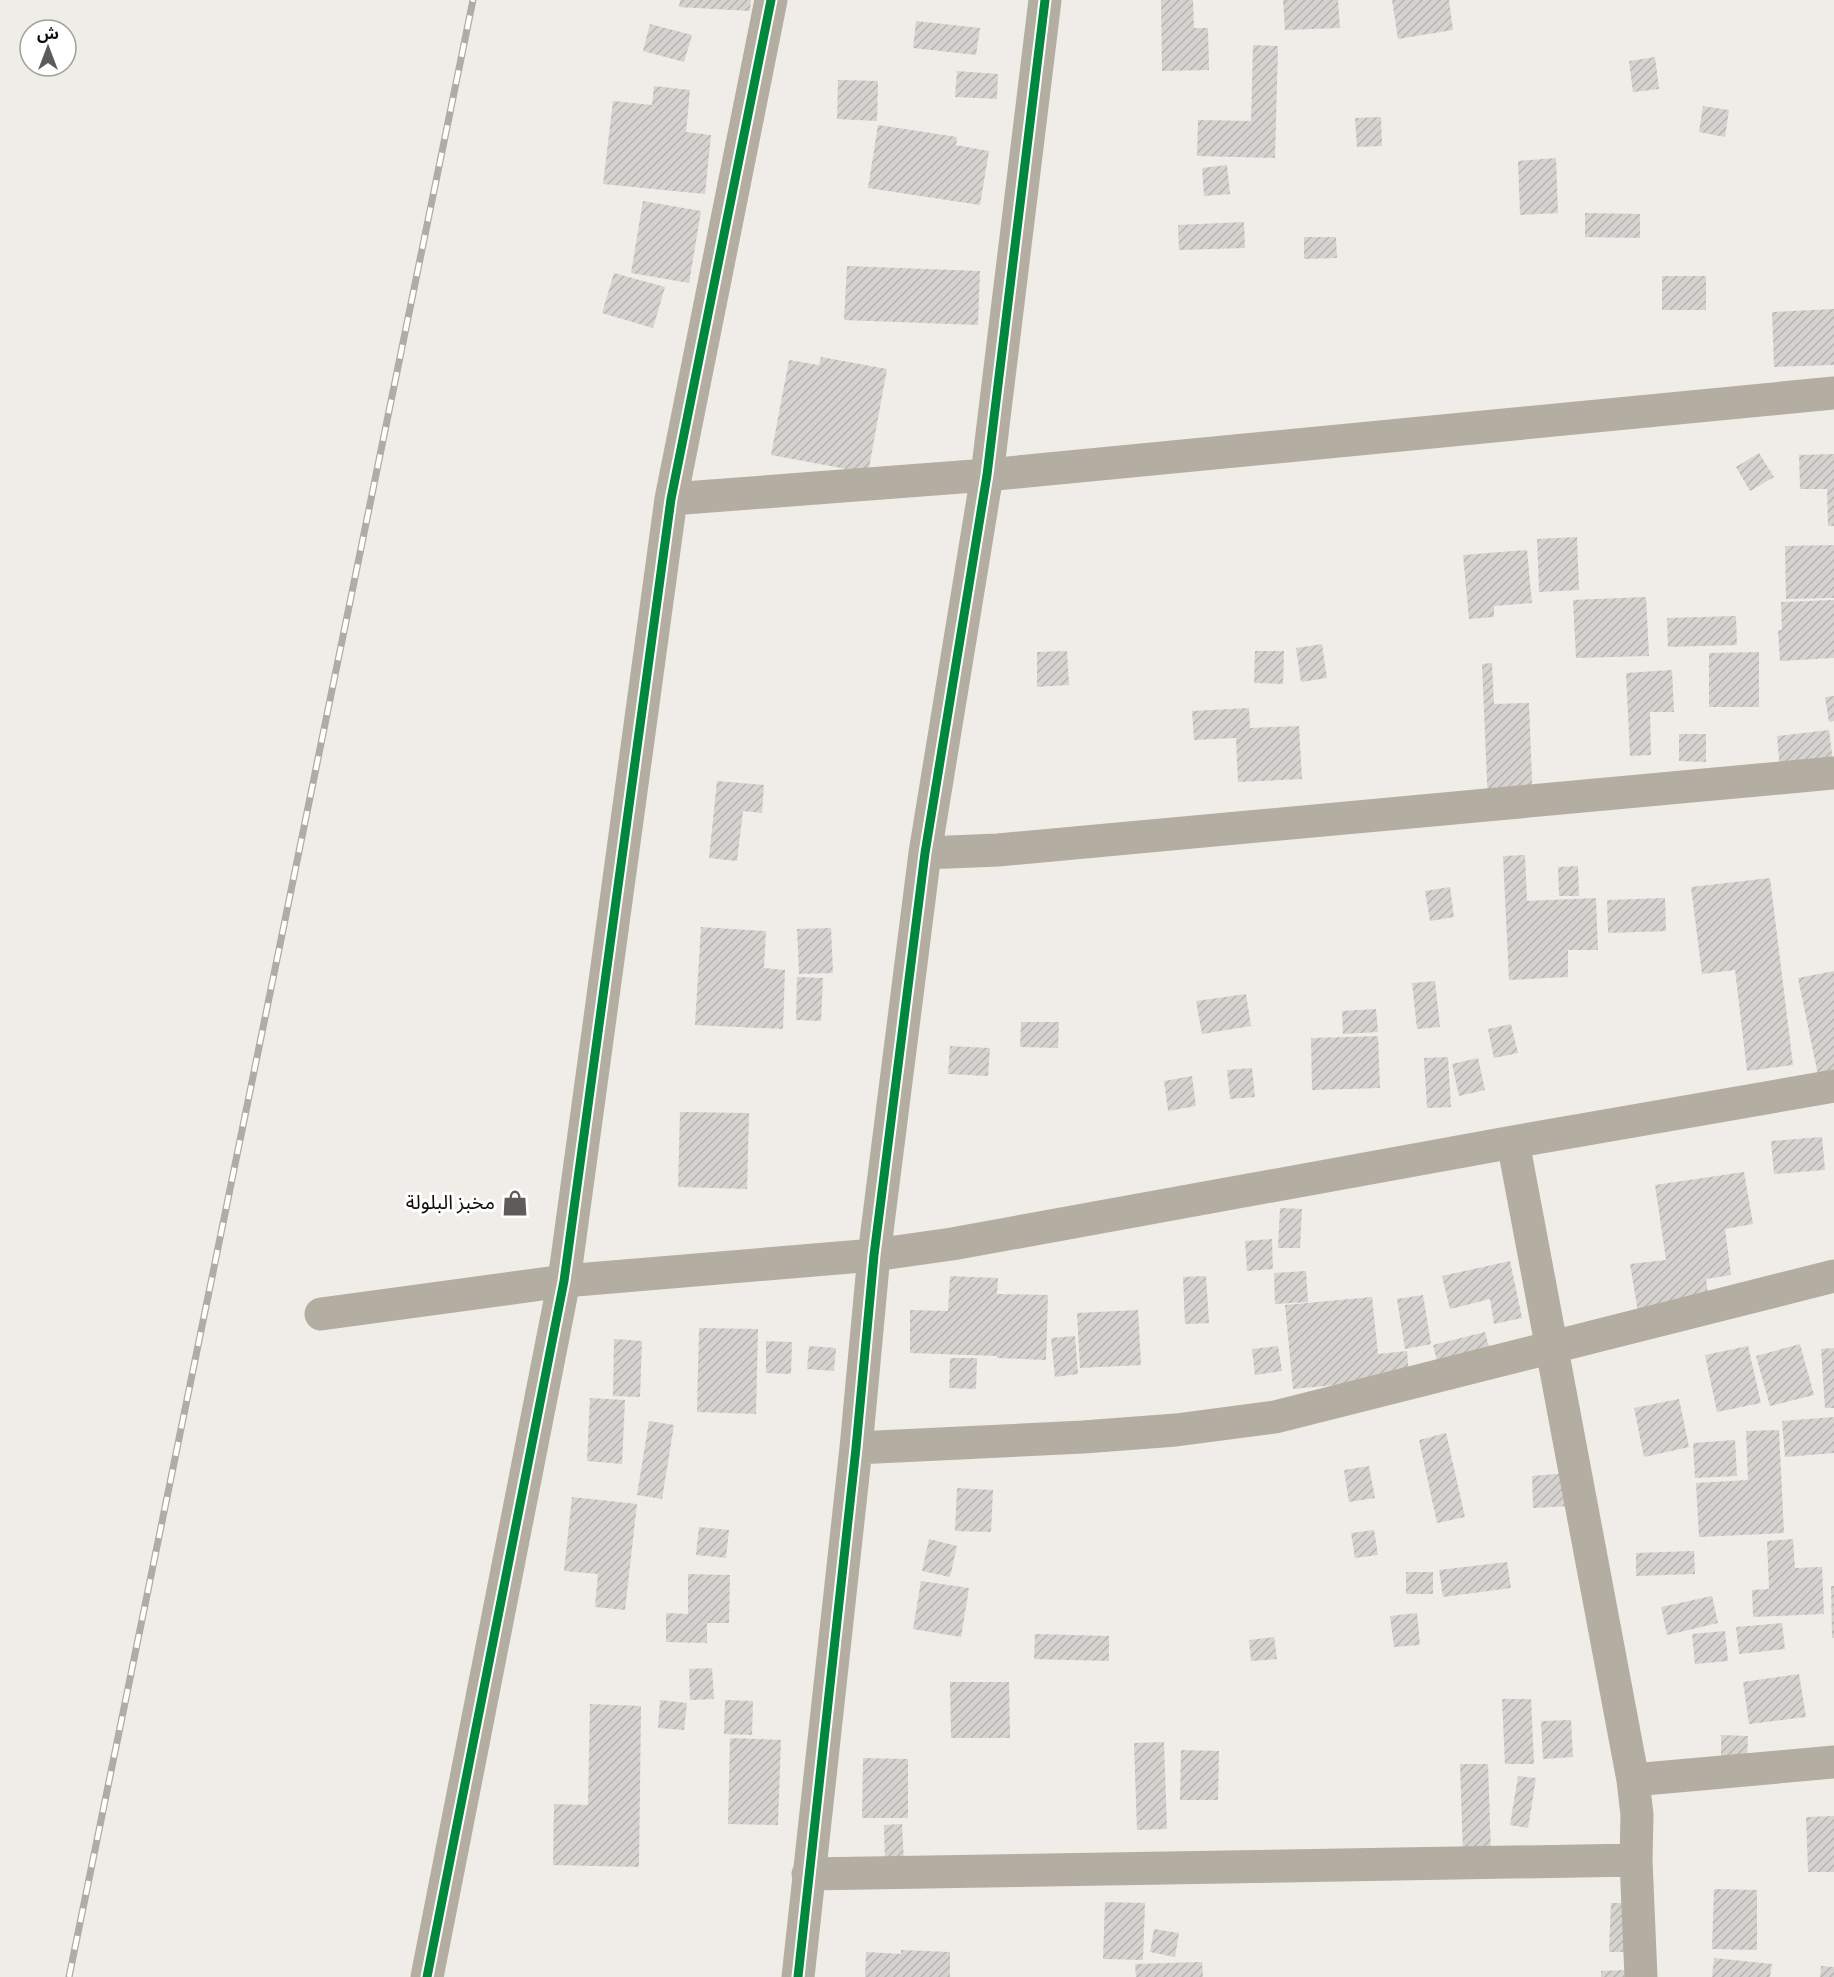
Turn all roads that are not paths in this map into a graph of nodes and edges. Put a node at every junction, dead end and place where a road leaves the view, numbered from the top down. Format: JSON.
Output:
{"nodes":[{"id":1,"x":771,"y":0,"type":"edge"},
{"id":2,"x":1045,"y":0,"type":"edge"},
{"id":3,"x":1834,"y":393,"type":"edge"},
{"id":4,"x":987,"y":476,"type":"junction"},
{"id":5,"x":671,"y":499,"type":"junction"},
{"id":6,"x":1834,"y":773,"type":"edge"},
{"id":7,"x":925,"y":854,"type":"junction"},
{"id":8,"x":1834,"y":1086,"type":"edge"},
{"id":9,"x":1514,"y":1142,"type":"junction"},
{"id":10,"x":874,"y":1255,"type":"junction"},
{"id":11,"x":1834,"y":1276,"type":"edge"},
{"id":12,"x":564,"y":1281,"type":"junction"},
{"id":13,"x":321,"y":1314,"type":"dead end"},
{"id":14,"x":1551,"y":1348,"type":"junction"},
{"id":15,"x":856,"y":1448,"type":"junction"},
{"id":16,"x":1834,"y":1762,"type":"edge"},
{"id":17,"x":1633,"y":1780,"type":"junction"},
{"id":18,"x":1636,"y":1860,"type":"junction"},
{"id":19,"x":808,"y":1874,"type":"junction"},
{"id":20,"x":427,"y":1977,"type":"edge"},
{"id":21,"x":798,"y":1977,"type":"edge"},
{"id":22,"x":1641,"y":1977,"type":"edge"}],
"edges":[{"from":1,"to":5,"type":"street"},
{"from":2,"to":4,"type":"street"},
{"from":3,"to":4,"type":"street"},
{"from":4,"to":5,"type":"street"},
{"from":4,"to":7,"type":"street"},
{"from":5,"to":12,"type":"street"},
{"from":6,"to":7,"type":"street"},
{"from":7,"to":10,"type":"street"},
{"from":8,"to":9,"type":"street"},
{"from":9,"to":10,"type":"street"},
{"from":9,"to":14,"type":"street"},
{"from":10,"to":12,"type":"street"},
{"from":10,"to":15,"type":"street"},
{"from":11,"to":14,"type":"street"},
{"from":12,"to":13,"type":"street"},
{"from":12,"to":20,"type":"street"},
{"from":14,"to":15,"type":"street"},
{"from":14,"to":17,"type":"street"},
{"from":15,"to":19,"type":"street"},
{"from":16,"to":17,"type":"street"},
{"from":17,"to":18,"type":"street"},
{"from":18,"to":19,"type":"street"},
{"from":18,"to":22,"type":"street"},
{"from":19,"to":21,"type":"street"}]}
